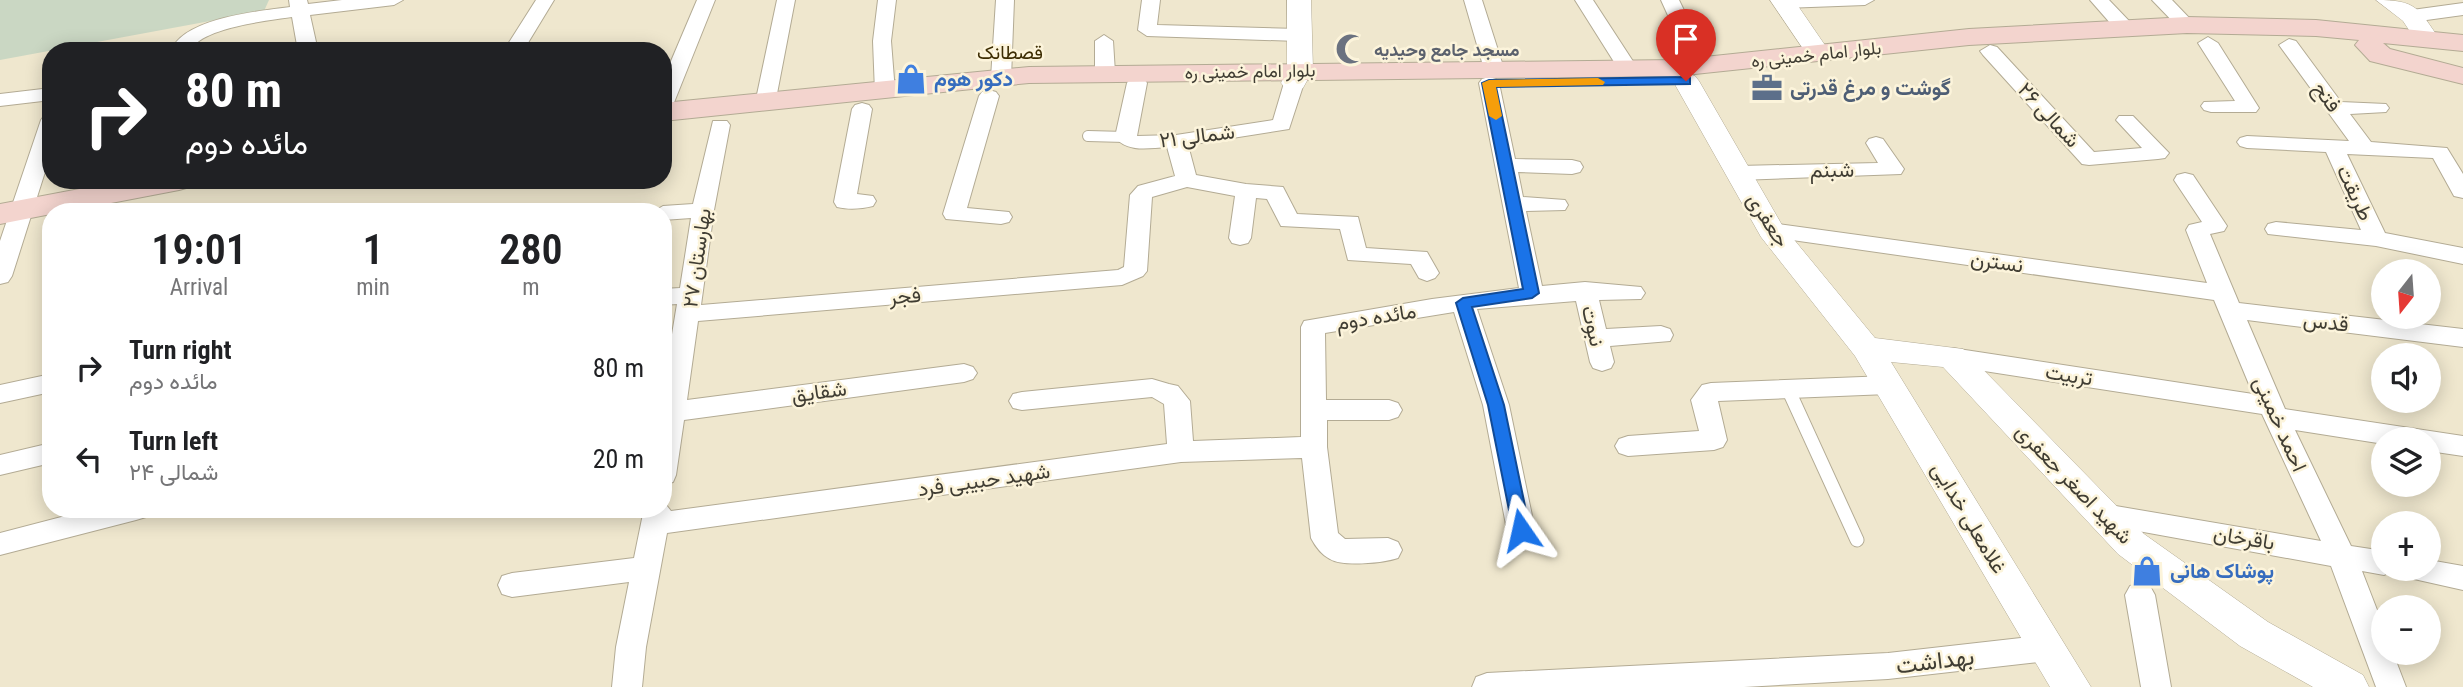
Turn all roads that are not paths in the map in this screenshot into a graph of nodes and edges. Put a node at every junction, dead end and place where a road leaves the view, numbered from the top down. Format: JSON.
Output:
{"nodes":[{"id":1,"x":394,"y":0,"type":"edge"},
{"id":2,"x":545,"y":0,"type":"edge"},
{"id":3,"x":706,"y":0,"type":"edge"},
{"id":4,"x":786,"y":0,"type":"edge"},
{"id":5,"x":887,"y":0,"type":"edge"},
{"id":6,"x":1004,"y":0,"type":"edge"},
{"id":7,"x":1151,"y":0,"type":"edge"},
{"id":8,"x":1299,"y":0,"type":"edge"},
{"id":9,"x":1473,"y":0,"type":"edge"},
{"id":10,"x":1584,"y":0,"type":"edge"},
{"id":11,"x":1670,"y":0,"type":"edge"},
{"id":12,"x":1865,"y":0,"type":"edge"},
{"id":13,"x":2099,"y":0,"type":"edge"},
{"id":14,"x":2161,"y":0,"type":"edge"},
{"id":15,"x":2388,"y":0,"type":"edge"},
{"id":16,"x":1783,"y":2,"type":"edge"},
{"id":17,"x":299,"y":5,"type":"edge"},
{"id":18,"x":2463,"y":9,"type":"edge"},
{"id":19,"x":2413,"y":16,"type":"junction"},
{"id":20,"x":2124,"y":28,"type":"junction"},
{"id":21,"x":2198,"y":34,"type":"junction"},
{"id":22,"x":1298,"y":35,"type":"junction"},
{"id":23,"x":2428,"y":40,"type":"junction"},
{"id":24,"x":1104,"y":41,"type":"dead end"},
{"id":25,"x":185,"y":42,"type":"edge"},
{"id":26,"x":306,"y":42,"type":"edge"},
{"id":27,"x":518,"y":42,"type":"edge"},
{"id":28,"x":2461,"y":42,"type":"edge"},
{"id":29,"x":2381,"y":45,"type":"junction"},
{"id":30,"x":2289,"y":46,"type":"junction"},
{"id":31,"x":1990,"y":51,"type":"junction"},
{"id":32,"x":1819,"y":54,"type":"junction"},
{"id":33,"x":1628,"y":69,"type":"junction"},
{"id":34,"x":1105,"y":73,"type":"junction"},
{"id":35,"x":1693,"y":73,"type":"junction"},
{"id":36,"x":1297,"y":76,"type":"junction"},
{"id":37,"x":1492,"y":76,"type":"junction"},
{"id":38,"x":2463,"y":76,"type":"edge"},
{"id":39,"x":672,"y":83,"type":"edge"},
{"id":40,"x":1137,"y":83,"type":"junction"},
{"id":41,"x":995,"y":87,"type":"junction"},
{"id":42,"x":885,"y":92,"type":"junction"},
{"id":43,"x":42,"y":95,"type":"edge"},
{"id":44,"x":0,"y":100,"type":"edge"},
{"id":45,"x":765,"y":104,"type":"junction"},
{"id":46,"x":2211,"y":106,"type":"dead end"},
{"id":47,"x":2335,"y":108,"type":"junction"},
{"id":48,"x":2379,"y":108,"type":"dead end"},
{"id":49,"x":862,"y":109,"type":"junction"},
{"id":50,"x":672,"y":112,"type":"edge"},
{"id":51,"x":2126,"y":120,"type":"dead end"},
{"id":52,"x":720,"y":125,"type":"junction"},
{"id":53,"x":672,"y":129,"type":"edge"},
{"id":54,"x":1088,"y":136,"type":"dead end"},
{"id":55,"x":1125,"y":137,"type":"junction"},
{"id":56,"x":42,"y":139,"type":"edge"},
{"id":57,"x":1176,"y":141,"type":"junction"},
{"id":58,"x":2247,"y":142,"type":"dead end"},
{"id":59,"x":1876,"y":143,"type":"dead end"},
{"id":60,"x":2334,"y":146,"type":"junction"},
{"id":61,"x":2365,"y":148,"type":"junction"},
{"id":62,"x":1506,"y":164,"type":"junction"},
{"id":63,"x":1572,"y":167,"type":"dead end"},
{"id":64,"x":1739,"y":173,"type":"junction"},
{"id":65,"x":1187,"y":180,"type":"junction"},
{"id":66,"x":2185,"y":180,"type":"dead end"},
{"id":67,"x":58,"y":189,"type":"edge"},
{"id":68,"x":114,"y":189,"type":"edge"},
{"id":69,"x":1246,"y":191,"type":"junction"},
{"id":70,"x":2462,"y":191,"type":"edge"},
{"id":71,"x":865,"y":201,"type":"dead end"},
{"id":72,"x":12,"y":203,"type":"edge"},
{"id":73,"x":1514,"y":204,"type":"junction"},
{"id":74,"x":1556,"y":205,"type":"dead end"},
{"id":75,"x":703,"y":210,"type":"junction"},
{"id":76,"x":672,"y":212,"type":"edge"},
{"id":77,"x":1001,"y":217,"type":"dead end"},
{"id":78,"x":2276,"y":229,"type":"dead end"},
{"id":79,"x":1771,"y":230,"type":"junction"},
{"id":80,"x":1240,"y":238,"type":"dead end"},
{"id":81,"x":2376,"y":239,"type":"junction"},
{"id":82,"x":2463,"y":240,"type":"edge"},
{"id":83,"x":2410,"y":246,"type":"junction"},
{"id":84,"x":2463,"y":256,"type":"edge"},
{"id":85,"x":1427,"y":273,"type":"dead end"},
{"id":86,"x":0,"y":276,"type":"edge"},
{"id":87,"x":1585,"y":290,"type":"junction"},
{"id":88,"x":1532,"y":293,"type":"junction"},
{"id":89,"x":1633,"y":293,"type":"dead end"},
{"id":90,"x":2227,"y":302,"type":"junction"},
{"id":91,"x":1463,"y":303,"type":"junction"},
{"id":92,"x":682,"y":322,"type":"edge"},
{"id":93,"x":1661,"y":335,"type":"dead end"},
{"id":94,"x":1596,"y":338,"type":"junction"},
{"id":95,"x":2463,"y":338,"type":"edge"},
{"id":96,"x":1866,"y":348,"type":"junction"},
{"id":97,"x":1952,"y":358,"type":"junction"},
{"id":98,"x":1602,"y":362,"type":"dead end"},
{"id":99,"x":964,"y":373,"type":"dead end"},
{"id":100,"x":42,"y":385,"type":"edge"},
{"id":101,"x":1888,"y":385,"type":"junction"},
{"id":102,"x":1788,"y":389,"type":"junction"},
{"id":103,"x":672,"y":391,"type":"edge"},
{"id":104,"x":0,"y":394,"type":"edge"},
{"id":105,"x":1022,"y":401,"type":"dead end"},
{"id":106,"x":1314,"y":410,"type":"junction"},
{"id":107,"x":1389,"y":410,"type":"dead end"},
{"id":108,"x":2274,"y":411,"type":"junction"},
{"id":109,"x":672,"y":412,"type":"edge"},
{"id":110,"x":2371,"y":430,"type":"edge"},
{"id":111,"x":2441,"y":443,"type":"edge"},
{"id":112,"x":1628,"y":446,"type":"dead end"},
{"id":113,"x":2463,"y":446,"type":"edge"},
{"id":114,"x":1314,"y":447,"type":"junction"},
{"id":115,"x":1181,"y":452,"type":"junction"},
{"id":116,"x":42,"y":455,"type":"edge"},
{"id":117,"x":0,"y":465,"type":"edge"},
{"id":118,"x":672,"y":515,"type":"edge"},
{"id":119,"x":2104,"y":515,"type":"junction"},
{"id":120,"x":101,"y":518,"type":"edge"},
{"id":121,"x":656,"y":518,"type":"edge"},
{"id":122,"x":1521,"y":530,"type":"dead end"},
{"id":123,"x":1857,"y":540,"type":"dead end"},
{"id":124,"x":0,"y":544,"type":"edge"},
{"id":125,"x":1388,"y":550,"type":"dead end"},
{"id":126,"x":2341,"y":554,"type":"junction"},
{"id":127,"x":2371,"y":560,"type":"edge"},
{"id":128,"x":646,"y":568,"type":"junction"},
{"id":129,"x":2441,"y":574,"type":"edge"},
{"id":130,"x":2463,"y":578,"type":"edge"},
{"id":131,"x":512,"y":585,"type":"dead end"},
{"id":132,"x":2140,"y":595,"type":"dead end"},
{"id":133,"x":2047,"y":648,"type":"junction"},
{"id":134,"x":1892,"y":677,"type":"edge"},
{"id":135,"x":627,"y":687,"type":"edge"},
{"id":136,"x":1487,"y":687,"type":"edge"},
{"id":137,"x":2071,"y":687,"type":"edge"},
{"id":138,"x":2156,"y":687,"type":"edge"},
{"id":139,"x":2349,"y":687,"type":"edge"},
{"id":140,"x":2391,"y":687,"type":"edge"}],
"edges":[{"from":1,"to":17,"type":"street"},
{"from":2,"to":27,"type":"street"},
{"from":3,"to":39,"type":"street"},
{"from":4,"to":45,"type":"street"},
{"from":5,"to":42,"type":"street"},
{"from":6,"to":41,"type":"street"},
{"from":7,"to":22,"type":"street"},
{"from":8,"to":22,"type":"street"},
{"from":9,"to":37,"type":"street"},
{"from":10,"to":33,"type":"street"},
{"from":11,"to":35,"type":"street"},
{"from":12,"to":16,"type":"street"},
{"from":13,"to":20,"type":"street"},
{"from":14,"to":21,"type":"street"},
{"from":15,"to":19,"type":"street"},
{"from":16,"to":32,"type":"street"},
{"from":17,"to":25,"type":"street"},
{"from":17,"to":26,"type":"street"},
{"from":18,"to":19,"type":"street"},
{"from":19,"to":23,"type":"street"},
{"from":20,"to":21,"type":"main road","name":"بلوار امام خمینی ره"},
{"from":20,"to":32,"type":"main road","name":"بلوار امام خمینی ره"},
{"from":21,"to":29,"type":"main road","name":"بلوار امام خمینی ره"},
{"from":21,"to":30,"type":"main road","name":"بلوار امام خمینی ره"},
{"from":21,"to":31,"type":"main road","name":"بلوار امام خمینی ره"},
{"from":21,"to":46,"type":"street"},
{"from":22,"to":36,"type":"street"},
{"from":23,"to":28,"type":"main road"},
{"from":23,"to":29,"type":"main road"},
{"from":24,"to":34,"type":"street"},
{"from":29,"to":30,"type":"main road","name":"بلوار امام خمینی ره"},
{"from":29,"to":38,"type":"main road"},
{"from":30,"to":47,"type":"street","name":"فتح"},
{"from":31,"to":35,"type":"main road","name":"بلوار امام خمینی ره"},
{"from":31,"to":51,"type":"street","name":"۲۶ شمالی"},
{"from":32,"to":35,"type":"main road","name":"بلوار امام خمینی ره"},
{"from":33,"to":35,"type":"main road","name":"بلوار امام خمینی ره"},
{"from":33,"to":37,"type":"main road","name":"بلوار امام خمینی ره"},
{"from":34,"to":36,"type":"main road","name":"بلوار امام خمینی ره"},
{"from":34,"to":41,"type":"main road","name":"بلوار امام خمینی ره"},
{"from":35,"to":37,"type":"main road","name":"بلوار امام خمینی ره"},
{"from":35,"to":64,"type":"street","name":"جعفری"},
{"from":36,"to":37,"type":"main road","name":"بلوار امام خمینی ره"},
{"from":36,"to":40,"type":"main road","name":"بلوار امام خمینی ره"},
{"from":36,"to":57,"type":"street","name":"۲۱ شمالی"},
{"from":37,"to":62,"type":"street"},
{"from":40,"to":41,"type":"main road","name":"بلوار امام خمینی ره"},
{"from":40,"to":55,"type":"street","name":"۲۱ شمالی"},
{"from":41,"to":42,"type":"main road","name":"بلوار امام خمینی ره"},
{"from":41,"to":49,"type":"main road","name":"بلوار امام خمینی ره"},
{"from":41,"to":77,"type":"street"},
{"from":42,"to":45,"type":"main road","name":"بلوار امام خمینی ره"},
{"from":43,"to":44,"type":"street"},
{"from":45,"to":50,"type":"main road","name":"بلوار امام خمینی ره"},
{"from":47,"to":48,"type":"street"},
{"from":47,"to":61,"type":"street","name":"فتح"},
{"from":49,"to":52,"type":"main road","name":"بلوار امام خمینی ره"},
{"from":49,"to":71,"type":"street"},
{"from":52,"to":53,"type":"main road","name":"بلوار امام خمینی ره"},
{"from":52,"to":75,"type":"street","name":"بهارستان ۲۷"},
{"from":54,"to":55,"type":"lane"},
{"from":55,"to":57,"type":"street","name":"۲۱ شمالی"},
{"from":56,"to":72,"type":"street"},
{"from":57,"to":65,"type":"street"},
{"from":58,"to":60,"type":"street"},
{"from":59,"to":64,"type":"street","name":"شبنم"},
{"from":60,"to":61,"type":"street"},
{"from":60,"to":81,"type":"street","name":"طریقت"},
{"from":61,"to":70,"type":"street"},
{"from":62,"to":63,"type":"street"},
{"from":62,"to":73,"type":"street"},
{"from":64,"to":79,"type":"street","name":"جعفری"},
{"from":65,"to":69,"type":"street"},
{"from":65,"to":92,"type":"street","name":"فجر"},
{"from":66,"to":90,"type":"street","name":"احمد خمینی"},
{"from":67,"to":72,"type":"main road"},
{"from":68,"to":72,"type":"main road"},
{"from":69,"to":80,"type":"street"},
{"from":69,"to":85,"type":"street"},
{"from":72,"to":86,"type":"street"},
{"from":73,"to":74,"type":"street"},
{"from":73,"to":88,"type":"street"},
{"from":75,"to":76,"type":"street"},
{"from":75,"to":92,"type":"street","name":"بهارستان ۲۷"},
{"from":78,"to":81,"type":"street"},
{"from":79,"to":90,"type":"street","name":"نسترن"},
{"from":79,"to":96,"type":"street","name":"جعفری"},
{"from":81,"to":83,"type":"street"},
{"from":82,"to":83,"type":"street"},
{"from":83,"to":84,"type":"street"},
{"from":87,"to":88,"type":"street","name":"مائده دوم"},
{"from":87,"to":89,"type":"street","name":"مائده دوم"},
{"from":87,"to":94,"type":"street","name":"نبوت"},
{"from":88,"to":91,"type":"street","name":"مائده دوم"},
{"from":90,"to":95,"type":"street","name":"قدس"},
{"from":90,"to":108,"type":"street","name":"احمد خمینی"},
{"from":91,"to":106,"type":"street","name":"مائده دوم"},
{"from":91,"to":122,"type":"street"},
{"from":92,"to":103,"type":"street","name":"بهارستان ۲۷"},
{"from":93,"to":94,"type":"street"},
{"from":94,"to":98,"type":"street","name":"نبوت"},
{"from":96,"to":97,"type":"street","name":"تربیت"},
{"from":96,"to":101,"type":"street","name":"غلامعلی خدایی"},
{"from":97,"to":108,"type":"street","name":"تربیت"},
{"from":97,"to":119,"type":"street","name":"شهید اصغر جعفری"},
{"from":99,"to":109,"type":"street","name":"شقایق"},
{"from":100,"to":104,"type":"street"},
{"from":101,"to":102,"type":"street"},
{"from":101,"to":133,"type":"street","name":"غلامعلی خدایی"},
{"from":102,"to":112,"type":"street"},
{"from":102,"to":123,"type":"lane"},
{"from":105,"to":115,"type":"street"},
{"from":106,"to":107,"type":"street"},
{"from":106,"to":114,"type":"street","name":"مائده دوم"},
{"from":108,"to":110,"type":"street","name":"تربیت"},
{"from":108,"to":126,"type":"street","name":"احمد خمینی"},
{"from":111,"to":113,"type":"street"},
{"from":114,"to":115,"type":"street","name":"شهید حبیبی فرد"},
{"from":114,"to":125,"type":"street","name":"مائده دوم"},
{"from":115,"to":118,"type":"street","name":"شهید حبیبی فرد"},
{"from":116,"to":117,"type":"street"},
{"from":119,"to":126,"type":"street","name":"باقرخان"},
{"from":119,"to":139,"type":"street","name":"شهید اصغر جعفری"},
{"from":120,"to":124,"type":"street"},
{"from":121,"to":128,"type":"street"},
{"from":126,"to":127,"type":"street","name":"باقرخان"},
{"from":126,"to":140,"type":"street","name":"احمد خمینی"},
{"from":128,"to":131,"type":"street"},
{"from":128,"to":135,"type":"street"},
{"from":129,"to":130,"type":"street"},
{"from":132,"to":138,"type":"street"},
{"from":133,"to":134,"type":"street","name":"بهداشت"},
{"from":133,"to":137,"type":"street","name":"غلامعلی خدایی"},
{"from":134,"to":136,"type":"street","name":"بهداشت"}]}
